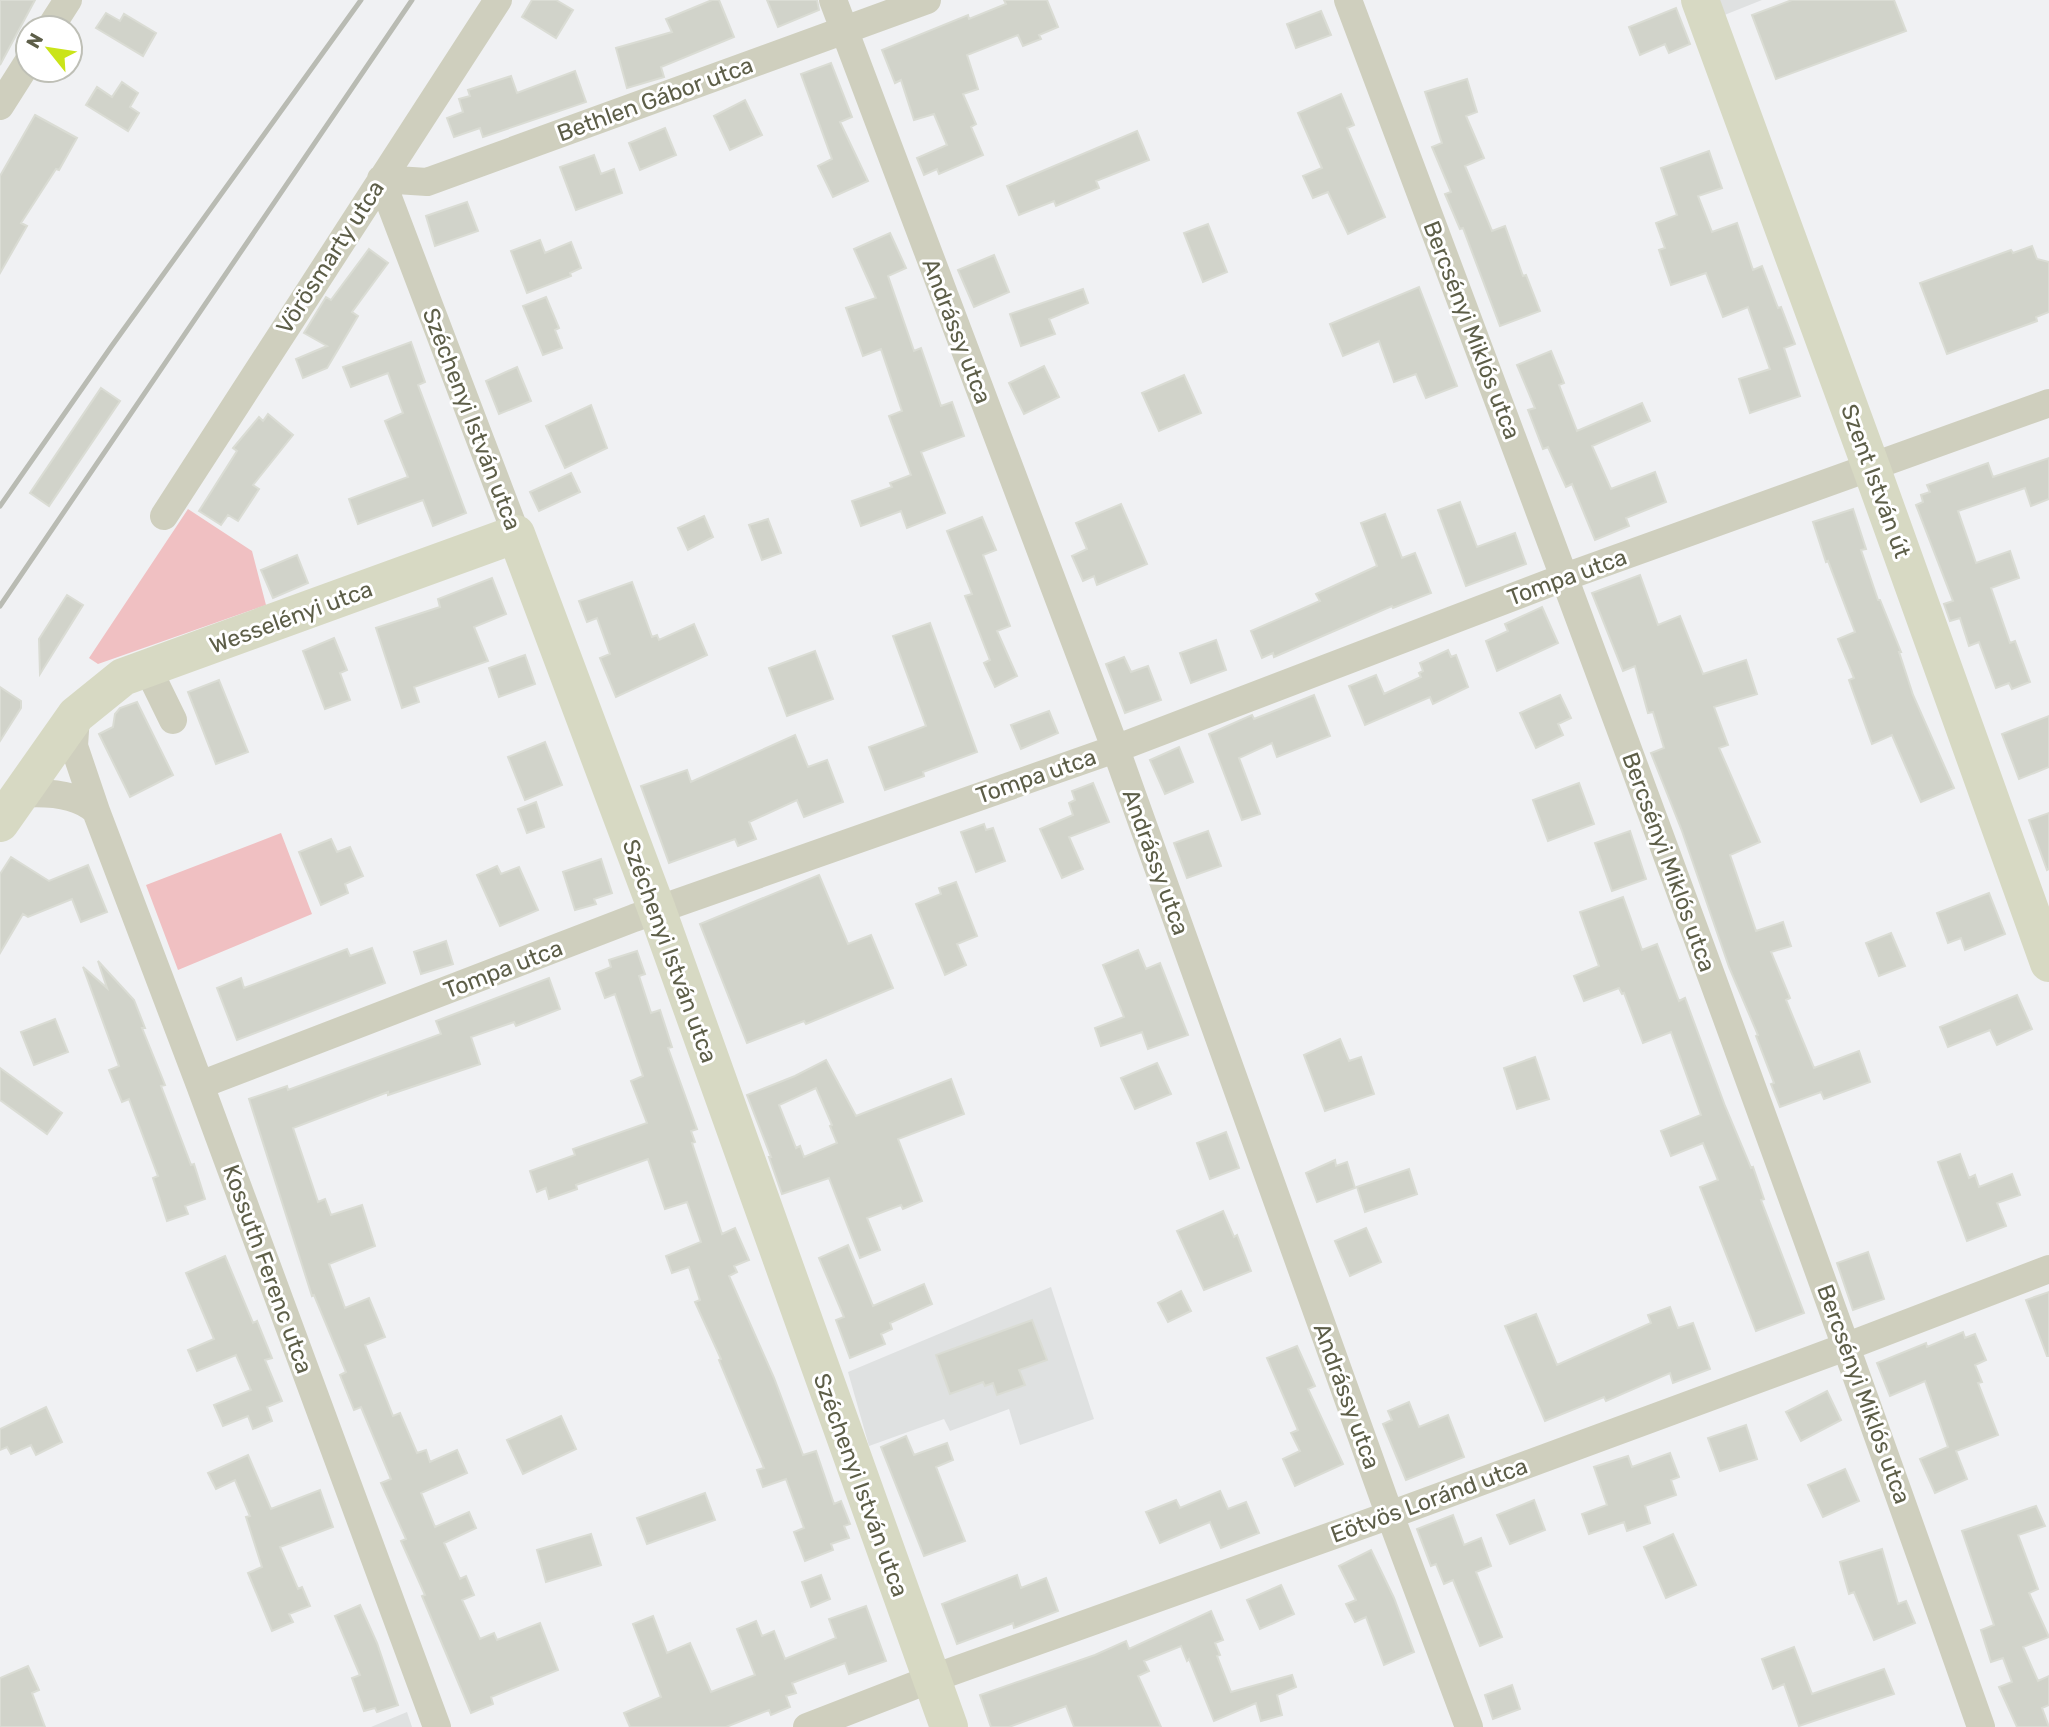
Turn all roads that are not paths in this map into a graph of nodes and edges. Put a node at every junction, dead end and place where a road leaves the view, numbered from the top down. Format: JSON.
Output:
{"nodes":[{"id":1,"x":498,"y":0,"type":"edge"},
{"id":2,"x":833,"y":0,"type":"edge"},
{"id":3,"x":927,"y":0,"type":"edge"},
{"id":4,"x":1348,"y":0,"type":"edge"},
{"id":5,"x":1700,"y":0,"type":"edge"},
{"id":6,"x":844,"y":30,"type":"junction"},
{"id":7,"x":14,"y":84,"type":"edge"},
{"id":8,"x":0,"y":106,"type":"edge"},
{"id":9,"x":381,"y":179,"type":"junction"},
{"id":10,"x":2049,"y":403,"type":"edge"},
{"id":11,"x":1871,"y":467,"type":"junction"},
{"id":12,"x":164,"y":516,"type":"dead end"},
{"id":13,"x":516,"y":534,"type":"junction"},
{"id":14,"x":1565,"y":577,"type":"junction"},
{"id":15,"x":147,"y":667,"type":"junction"},
{"id":16,"x":76,"y":715,"type":"junction"},
{"id":17,"x":173,"y":720,"type":"dead end"},
{"id":18,"x":1115,"y":748,"type":"junction"},
{"id":19,"x":10,"y":808,"type":"edge"},
{"id":20,"x":96,"y":811,"type":"junction"},
{"id":21,"x":657,"y":910,"type":"junction"},
{"id":22,"x":2049,"y":963,"type":"edge"},
{"id":23,"x":200,"y":1085,"type":"junction"},
{"id":24,"x":2049,"y":1269,"type":"edge"},
{"id":25,"x":1848,"y":1346,"type":"junction"},
{"id":26,"x":1390,"y":1515,"type":"junction"},
{"id":27,"x":930,"y":1679,"type":"junction"},
{"id":28,"x":437,"y":1727,"type":"edge"},
{"id":29,"x":807,"y":1727,"type":"edge"},
{"id":30,"x":949,"y":1727,"type":"edge"},
{"id":31,"x":1469,"y":1727,"type":"edge"},
{"id":32,"x":1981,"y":1727,"type":"edge"}],
"edges":[{"from":1,"to":9,"type":"street","name":"Vörösmarty utca"},
{"from":2,"to":6,"type":"street","name":"Andrássy utca"},
{"from":3,"to":6,"type":"street","name":"Bethlen Gábor utca"},
{"from":4,"to":14,"type":"street","name":"Bercsényi Miklós utca"},
{"from":5,"to":11,"type":"street","name":"Szent István út"},
{"from":6,"to":9,"type":"street","name":"Bethlen Gábor utca"},
{"from":6,"to":18,"type":"street","name":"Andrássy utca"},
{"from":7,"to":8,"type":"street"},
{"from":9,"to":12,"type":"street","name":"Vörösmarty utca"},
{"from":9,"to":13,"type":"street","name":"Széchenyi István utca"},
{"from":10,"to":11,"type":"street","name":"Tompa utca"},
{"from":11,"to":14,"type":"street","name":"Tompa utca"},
{"from":11,"to":22,"type":"street","name":"Szent István út"},
{"from":13,"to":15,"type":"street","name":"Wesselényi utca"},
{"from":13,"to":21,"type":"street","name":"Széchenyi István utca"},
{"from":14,"to":18,"type":"street","name":"Tompa utca"},
{"from":14,"to":25,"type":"street","name":"Bercsényi Miklós utca"},
{"from":15,"to":16,"type":"street","name":"Wesselényi utca"},
{"from":15,"to":17,"type":"street"},
{"from":16,"to":19,"type":"street","name":"Wesselényi utca"},
{"from":16,"to":20,"type":"street","name":"Kossuth Ferenc utca"},
{"from":18,"to":21,"type":"street","name":"Tompa utca"},
{"from":18,"to":26,"type":"street","name":"Andrássy utca"},
{"from":19,"to":20,"type":"street"},
{"from":20,"to":23,"type":"street","name":"Kossuth Ferenc utca"},
{"from":21,"to":23,"type":"street","name":"Tompa utca"},
{"from":21,"to":27,"type":"street","name":"Széchenyi István utca"},
{"from":23,"to":28,"type":"street","name":"Kossuth Ferenc utca"},
{"from":24,"to":25,"type":"street","name":"Eötvös Loránd utca"},
{"from":25,"to":26,"type":"street","name":"Eötvös Loránd utca"},
{"from":25,"to":32,"type":"street","name":"Bercsényi Miklós utca"},
{"from":26,"to":27,"type":"street","name":"Eötvös Loránd utca"},
{"from":26,"to":31,"type":"street","name":"Andrássy utca"},
{"from":27,"to":29,"type":"street","name":"Eötvös Loránd utca"},
{"from":27,"to":30,"type":"street","name":"Széchenyi István utca"}]}
